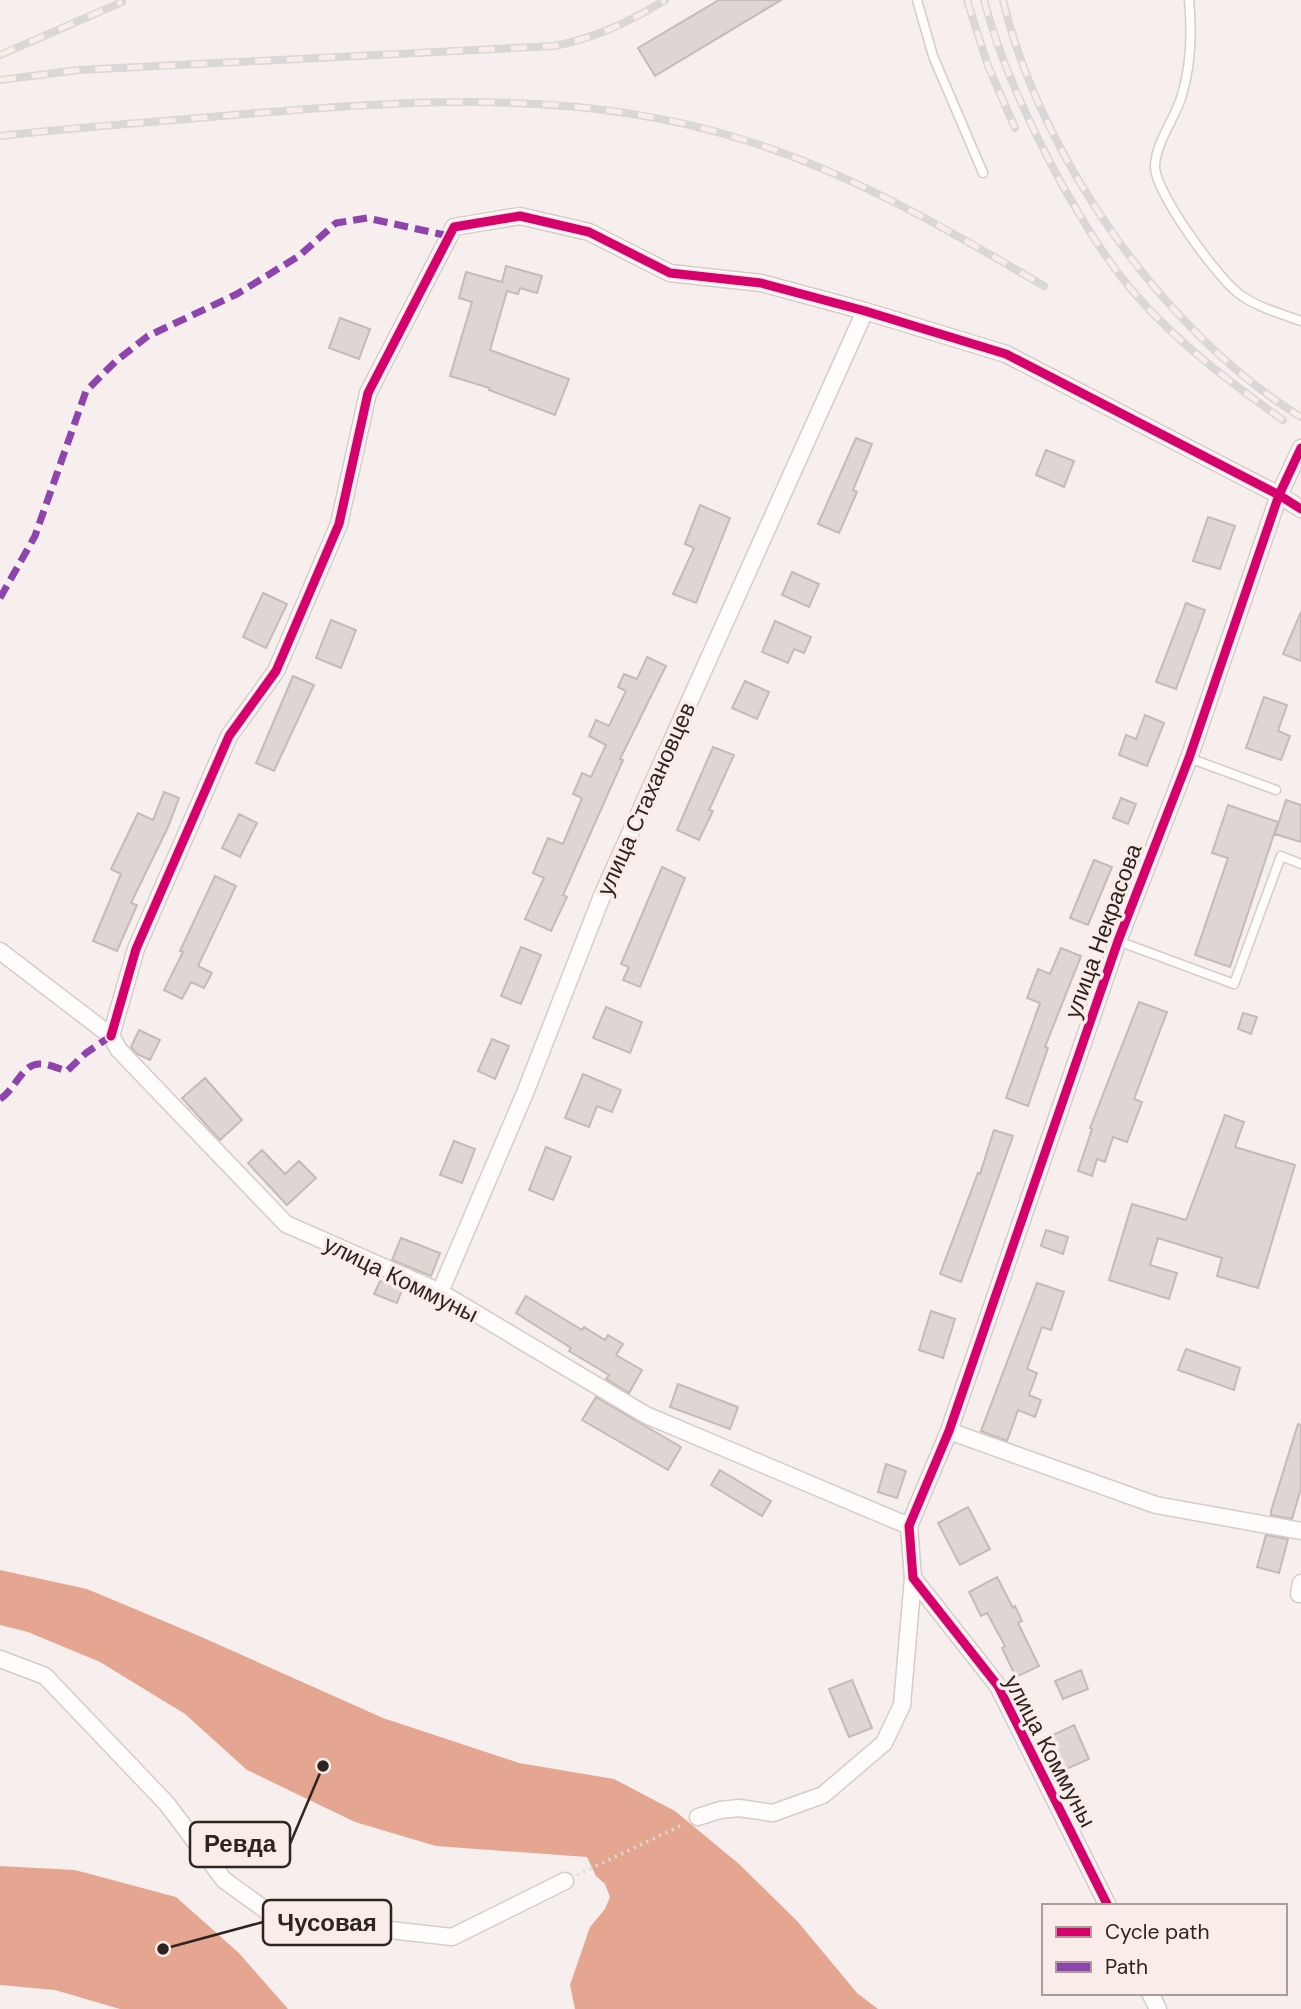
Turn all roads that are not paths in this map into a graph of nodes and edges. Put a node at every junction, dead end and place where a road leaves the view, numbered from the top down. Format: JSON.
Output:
{"nodes":[{"id":1,"x":917,"y":0,"type":"edge"},
{"id":2,"x":1189,"y":0,"type":"edge"},
{"id":3,"x":983,"y":173,"type":"dead end"},
{"id":4,"x":865,"y":311,"type":"junction"},
{"id":5,"x":1301,"y":321,"type":"edge"},
{"id":6,"x":1301,"y":448,"type":"edge"},
{"id":7,"x":1279,"y":495,"type":"junction"},
{"id":8,"x":1301,"y":509,"type":"edge"},
{"id":9,"x":1189,"y":758,"type":"junction"},
{"id":10,"x":1276,"y":790,"type":"dead end"},
{"id":11,"x":1301,"y":864,"type":"edge"},
{"id":12,"x":1118,"y":941,"type":"junction"},
{"id":13,"x":0,"y":951,"type":"edge"},
{"id":14,"x":111,"y":1036,"type":"junction"},
{"id":15,"x":440,"y":1292,"type":"junction"},
{"id":16,"x":949,"y":1431,"type":"junction"},
{"id":17,"x":909,"y":1526,"type":"junction"},
{"id":18,"x":1301,"y":1531,"type":"edge"},
{"id":19,"x":913,"y":1578,"type":"junction"},
{"id":20,"x":0,"y":1659,"type":"edge"},
{"id":21,"x":698,"y":1817,"type":"road end"},
{"id":22,"x":565,"y":1881,"type":"road end"},
{"id":23,"x":1107,"y":1904,"type":"edge"}],
"edges":[{"from":1,"to":3,"type":"lane"},
{"from":2,"to":5,"type":"lane"},
{"from":4,"to":7,"type":"street"},
{"from":4,"to":14,"type":"street"},
{"from":4,"to":15,"type":"street","name":"улица Стахановцев"},
{"from":6,"to":7,"type":"street","name":"улица Некрасова"},
{"from":7,"to":8,"type":"street"},
{"from":7,"to":9,"type":"street","name":"улица Некрасова"},
{"from":9,"to":10,"type":"lane"},
{"from":9,"to":12,"type":"street","name":"улица Некрасова"},
{"from":11,"to":12,"type":"lane"},
{"from":12,"to":16,"type":"street","name":"улица Некрасова"},
{"from":13,"to":14,"type":"street","name":"улица Коммуны"},
{"from":14,"to":15,"type":"street","name":"улица Коммуны"},
{"from":15,"to":17,"type":"street","name":"улица Коммуны"},
{"from":16,"to":17,"type":"street"},
{"from":16,"to":18,"type":"street"},
{"from":17,"to":19,"type":"street"},
{"from":19,"to":21,"type":"street"},
{"from":19,"to":23,"type":"street","name":"улица Коммуны"},
{"from":20,"to":22,"type":"street"}]}
